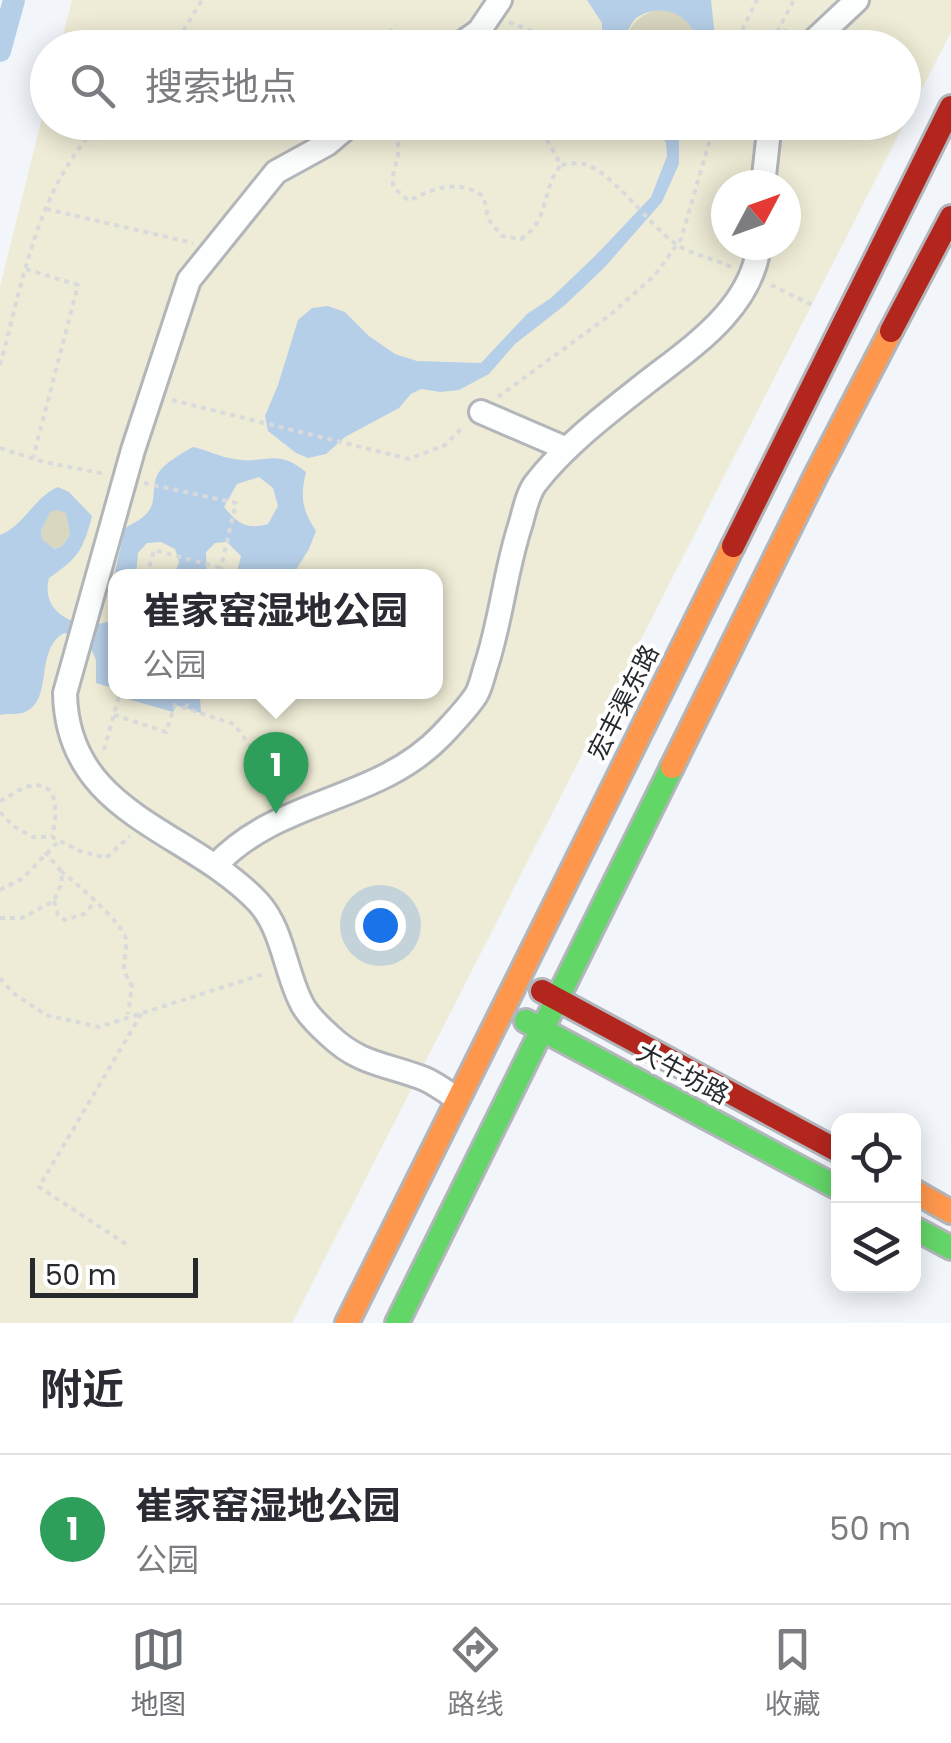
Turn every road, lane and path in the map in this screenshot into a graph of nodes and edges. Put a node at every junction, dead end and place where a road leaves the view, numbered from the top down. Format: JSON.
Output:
{"nodes":[{"id":1,"x":202,"y":0,"type":"edge"},
{"id":2,"x":757,"y":0,"type":"edge"},
{"id":3,"x":794,"y":0,"type":"edge"},
{"id":4,"x":856,"y":0,"type":"edge"},
{"id":5,"x":496,"y":7,"type":"edge"},
{"id":6,"x":396,"y":24,"type":"dead end"},
{"id":7,"x":184,"y":30,"type":"edge"},
{"id":8,"x":391,"y":30,"type":"edge"},
{"id":9,"x":479,"y":30,"type":"edge"},
{"id":10,"x":534,"y":30,"type":"edge"},
{"id":11,"x":742,"y":30,"type":"edge"},
{"id":12,"x":779,"y":30,"type":"edge"},
{"id":13,"x":812,"y":30,"type":"edge"},
{"id":14,"x":951,"y":107,"type":"edge"},
{"id":15,"x":89,"y":140,"type":"edge"},
{"id":16,"x":333,"y":140,"type":"edge"},
{"id":17,"x":398,"y":140,"type":"edge"},
{"id":18,"x":547,"y":140,"type":"edge"},
{"id":19,"x":710,"y":140,"type":"edge"},
{"id":20,"x":768,"y":140,"type":"edge"},
{"id":21,"x":561,"y":165,"type":"junction"},
{"id":22,"x":765,"y":170,"type":"edge"},
{"id":23,"x":46,"y":209,"type":"junction"},
{"id":24,"x":951,"y":217,"type":"edge"},
{"id":25,"x":650,"y":223,"type":"dead end"},
{"id":26,"x":213,"y":247,"type":"junction"},
{"id":27,"x":756,"y":260,"type":"edge"},
{"id":28,"x":26,"y":269,"type":"junction"},
{"id":29,"x":0,"y":365,"type":"edge"},
{"id":30,"x":150,"y":394,"type":"junction"},
{"id":31,"x":481,"y":412,"type":"junction"},
{"id":32,"x":0,"y":448,"type":"edge"},
{"id":33,"x":567,"y":450,"type":"junction"},
{"id":34,"x":32,"y":458,"type":"junction"},
{"id":35,"x":126,"y":479,"type":"junction"},
{"id":36,"x":221,"y":568,"type":"joint"},
{"id":37,"x":149,"y":569,"type":"edge"},
{"id":38,"x":118,"y":699,"type":"edge"},
{"id":39,"x":189,"y":699,"type":"edge"},
{"id":40,"x":186,"y":708,"type":"junction"},
{"id":41,"x":114,"y":715,"type":"junction"},
{"id":42,"x":104,"y":751,"type":"dead end"},
{"id":43,"x":0,"y":801,"type":"edge"},
{"id":44,"x":298,"y":810,"type":"junction"},
{"id":45,"x":0,"y":812,"type":"edge"},
{"id":46,"x":140,"y":819,"type":"junction"},
{"id":47,"x":52,"y":836,"type":"junction"},
{"id":48,"x":59,"y":841,"type":"junction"},
{"id":49,"x":46,"y":852,"type":"junction"},
{"id":50,"x":215,"y":866,"type":"junction"},
{"id":51,"x":60,"y":871,"type":"junction"},
{"id":52,"x":0,"y":890,"type":"edge"},
{"id":53,"x":54,"y":900,"type":"junction"},
{"id":54,"x":94,"y":903,"type":"junction"},
{"id":55,"x":0,"y":918,"type":"edge"},
{"id":56,"x":288,"y":967,"type":"junction"},
{"id":57,"x":0,"y":978,"type":"edge"},
{"id":58,"x":516,"y":978,"type":"junction"},
{"id":59,"x":558,"y":1000,"type":"junction"},
{"id":60,"x":501,"y":1009,"type":"junction"},
{"id":61,"x":143,"y":1012,"type":"junction"},
{"id":62,"x":128,"y":1015,"type":"junction"},
{"id":63,"x":541,"y":1028,"type":"junction"},
{"id":64,"x":457,"y":1100,"type":"junction"},
{"id":65,"x":831,"y":1147,"type":"edge"},
{"id":66,"x":831,"y":1184,"type":"edge"},
{"id":67,"x":921,"y":1196,"type":"edge"},
{"id":68,"x":951,"y":1212,"type":"edge"},
{"id":69,"x":921,"y":1232,"type":"edge"},
{"id":70,"x":126,"y":1244,"type":"dead end"},
{"id":71,"x":951,"y":1248,"type":"edge"},
{"id":72,"x":347,"y":1323,"type":"edge"},
{"id":73,"x":397,"y":1323,"type":"edge"}],
"edges":[{"from":1,"to":7,"type":"path"},
{"from":2,"to":11,"type":"path"},
{"from":3,"to":12,"type":"path"},
{"from":4,"to":13,"type":"street"},
{"from":5,"to":9,"type":"street"},
{"from":5,"to":10,"type":"path"},
{"from":6,"to":8,"type":"path"},
{"from":14,"to":58,"type":"main road","name":"宏丰渠东路"},
{"from":15,"to":23,"type":"path"},
{"from":16,"to":26,"type":"street"},
{"from":17,"to":21,"type":"path"},
{"from":18,"to":21,"type":"path"},
{"from":19,"to":31,"type":"path"},
{"from":20,"to":22,"type":"street"},
{"from":21,"to":25,"type":"path"},
{"from":23,"to":26,"type":"path"},
{"from":23,"to":28,"type":"path"},
{"from":24,"to":59,"type":"main road"},
{"from":26,"to":30,"type":"street"},
{"from":27,"to":33,"type":"street"},
{"from":28,"to":29,"type":"path"},
{"from":28,"to":34,"type":"path"},
{"from":30,"to":31,"type":"path"},
{"from":30,"to":35,"type":"street"},
{"from":31,"to":33,"type":"street"},
{"from":32,"to":34,"type":"path"},
{"from":33,"to":44,"type":"street"},
{"from":34,"to":35,"type":"path"},
{"from":35,"to":36,"type":"path"},
{"from":35,"to":46,"type":"street"},
{"from":36,"to":37,"type":"path"},
{"from":38,"to":41,"type":"path"},
{"from":39,"to":40,"type":"path"},
{"from":40,"to":41,"type":"path"},
{"from":40,"to":44,"type":"path"},
{"from":41,"to":42,"type":"path"},
{"from":43,"to":47,"type":"path"},
{"from":44,"to":50,"type":"street"},
{"from":45,"to":47,"type":"path"},
{"from":46,"to":48,"type":"path"},
{"from":46,"to":50,"type":"street"},
{"from":47,"to":48,"type":"path"},
{"from":48,"to":49,"type":"path"},
{"from":49,"to":51,"type":"path"},
{"from":49,"to":52,"type":"path"},
{"from":50,"to":56,"type":"street"},
{"from":51,"to":53,"type":"path"},
{"from":51,"to":54,"type":"path"},
{"from":53,"to":54,"type":"path"},
{"from":53,"to":55,"type":"path"},
{"from":54,"to":62,"type":"path"},
{"from":56,"to":61,"type":"path"},
{"from":56,"to":64,"type":"street"},
{"from":57,"to":62,"type":"path"},
{"from":58,"to":59,"type":"main road","name":"大牛坊路"},
{"from":58,"to":60,"type":"main road","name":"宏丰渠东路"},
{"from":59,"to":63,"type":"main road"},
{"from":59,"to":65,"type":"main road","name":"大牛坊路"},
{"from":60,"to":63,"type":"main road","name":"大牛坊路"},
{"from":60,"to":64,"type":"main road","name":"宏丰渠东路"},
{"from":61,"to":62,"type":"path"},
{"from":61,"to":70,"type":"path"},
{"from":63,"to":66,"type":"main road","name":"大牛坊路"},
{"from":63,"to":73,"type":"main road"},
{"from":64,"to":72,"type":"main road","name":"宏丰渠东路"},
{"from":67,"to":68,"type":"main road"},
{"from":69,"to":71,"type":"main road"}]}
